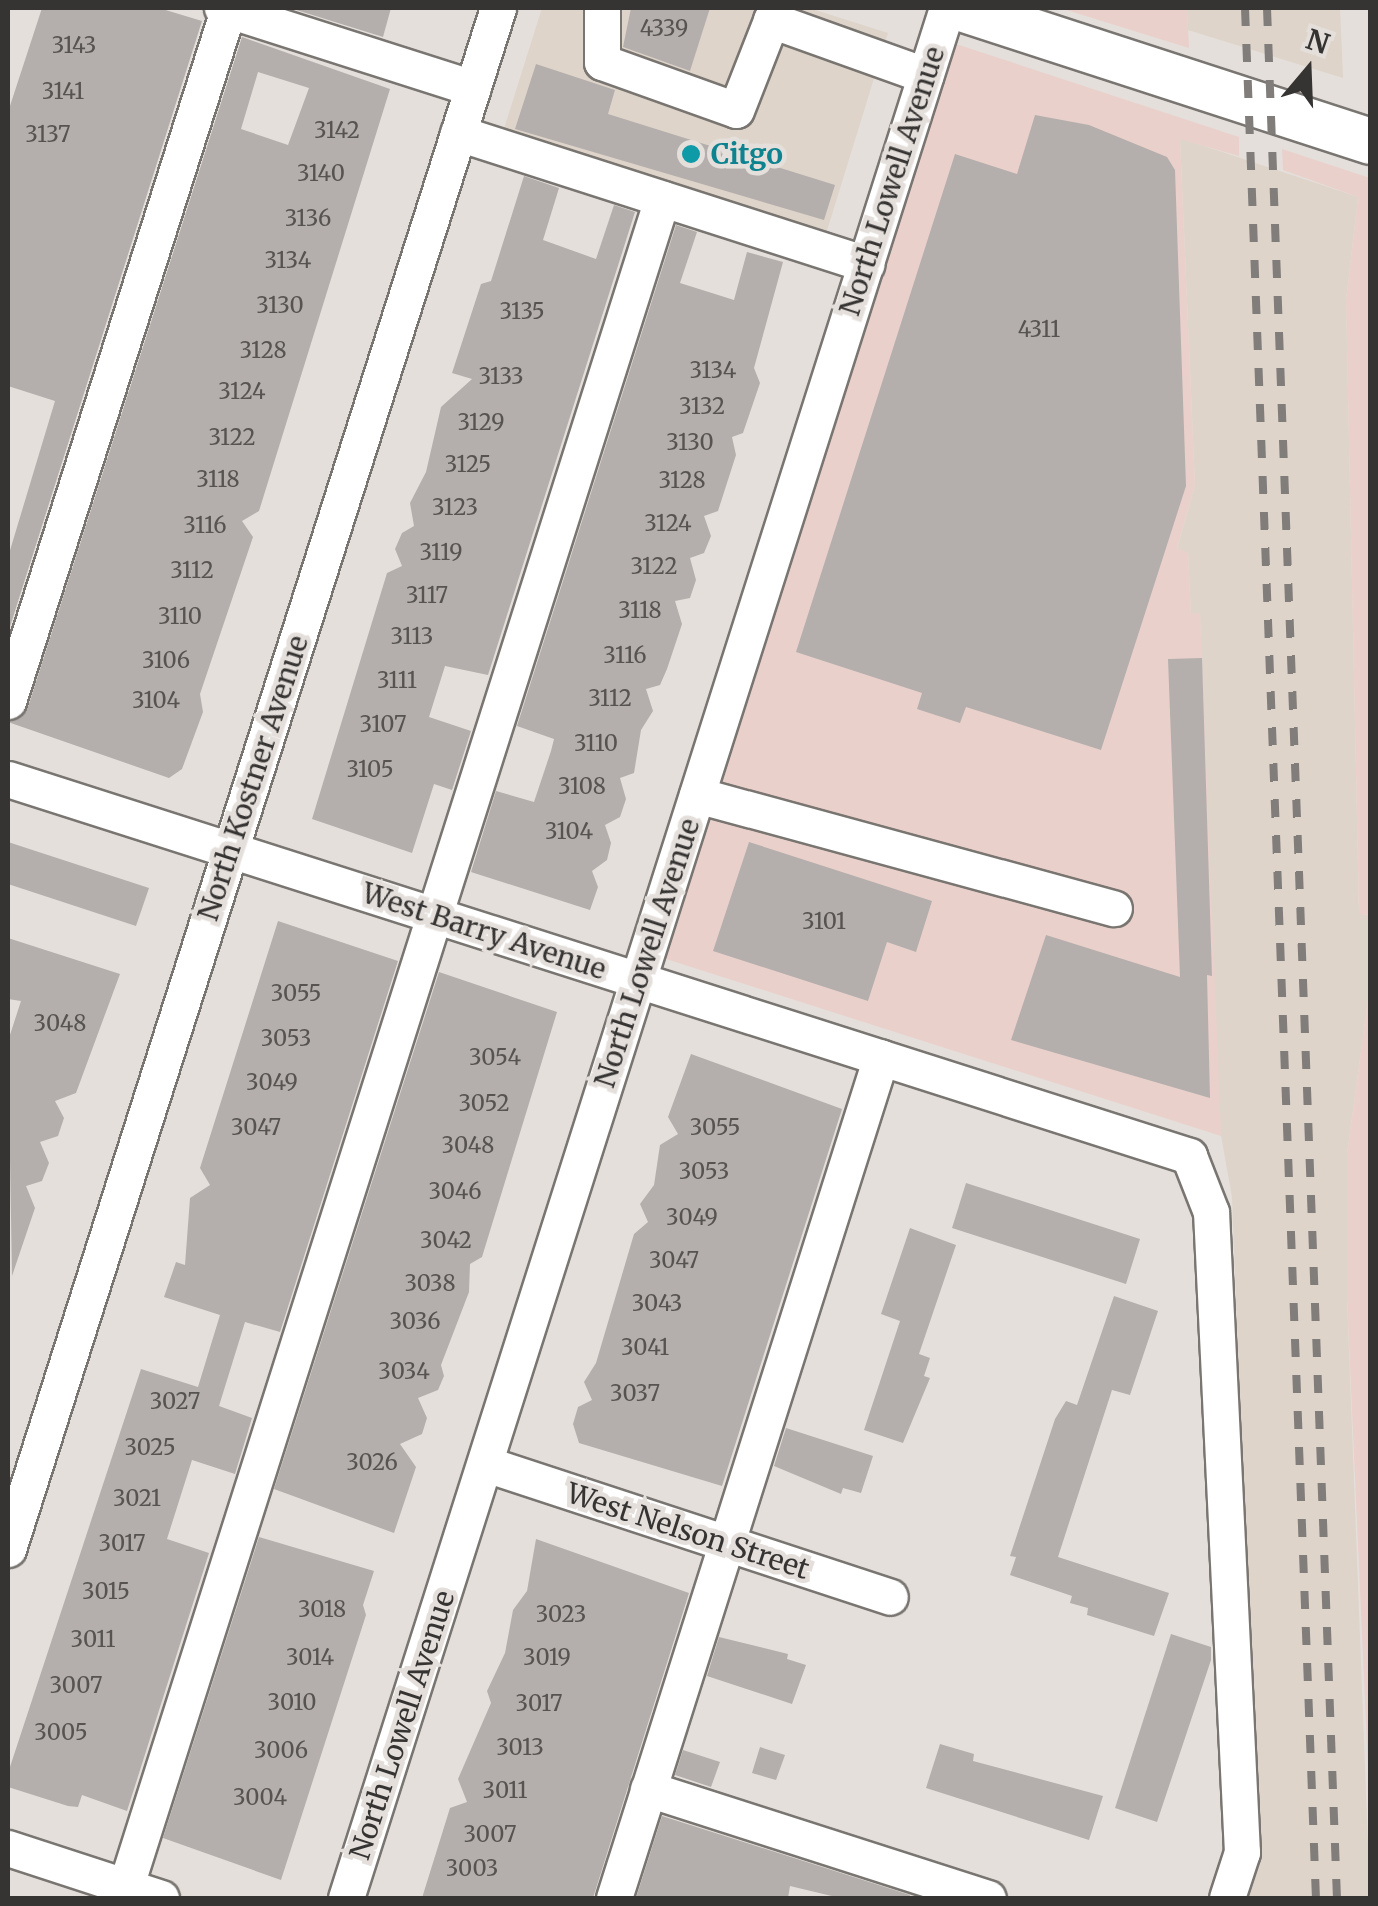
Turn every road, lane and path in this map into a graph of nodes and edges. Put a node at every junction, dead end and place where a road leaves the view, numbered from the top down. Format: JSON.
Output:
{"nodes":[{"id":1,"x":225,"y":8,"type":"edge"},
{"id":2,"x":498,"y":8,"type":"edge"},
{"id":3,"x":602,"y":8,"type":"edge"},
{"id":4,"x":947,"y":8,"type":"edge"},
{"id":5,"x":962,"y":8,"type":"edge"},
{"id":6,"x":773,"y":14,"type":"edge"},
{"id":7,"x":926,"y":74,"type":"junction"},
{"id":8,"x":472,"y":88,"type":"junction"},
{"id":9,"x":458,"y":134,"type":"junction"},
{"id":10,"x":1370,"y":141,"type":"edge"},
{"id":11,"x":662,"y":199,"type":"junction"},
{"id":12,"x":866,"y":264,"type":"junction"},
{"id":13,"x":8,"y":700,"type":"edge"},
{"id":14,"x":8,"y":778,"type":"edge"},
{"id":15,"x":697,"y":795,"type":"junction"},
{"id":16,"x":230,"y":850,"type":"junction"},
{"id":17,"x":1114,"y":908,"type":"dead end"},
{"id":18,"x":435,"y":915,"type":"junction"},
{"id":19,"x":638,"y":980,"type":"junction"},
{"id":20,"x":881,"y":1057,"type":"junction"},
{"id":21,"x":486,"y":1464,"type":"junction"},
{"id":22,"x":725,"y":1543,"type":"junction"},
{"id":23,"x":8,"y":1549,"type":"edge"},
{"id":24,"x":890,"y":1597,"type":"dead end"},
{"id":25,"x":648,"y":1788,"type":"junction"},
{"id":26,"x":8,"y":1848,"type":"edge"},
{"id":27,"x":124,"y":1893,"type":"edge"},
{"id":28,"x":161,"y":1898,"type":"edge"},
{"id":29,"x":346,"y":1898,"type":"edge"},
{"id":30,"x":614,"y":1898,"type":"edge"},
{"id":31,"x":988,"y":1898,"type":"edge"},
{"id":32,"x":1227,"y":1898,"type":"edge"}],
"edges":[{"from":1,"to":8,"type":"street"},
{"from":1,"to":13,"type":"street"},
{"from":2,"to":8,"type":"street","name":"North Kostner Avenue"},
{"from":3,"to":6,"type":"street"},
{"from":4,"to":7,"type":"street","name":"North Lowell Avenue"},
{"from":5,"to":10,"type":"main road"},
{"from":6,"to":7,"type":"street"},
{"from":7,"to":12,"type":"street","name":"North Lowell Avenue"},
{"from":8,"to":9,"type":"street","name":"North Kostner Avenue"},
{"from":9,"to":11,"type":"street"},
{"from":9,"to":16,"type":"street","name":"North Kostner Avenue"},
{"from":11,"to":12,"type":"street"},
{"from":11,"to":18,"type":"street"},
{"from":12,"to":15,"type":"street","name":"North Lowell Avenue"},
{"from":14,"to":16,"type":"street","name":"West Barry Avenue"},
{"from":15,"to":17,"type":"street"},
{"from":15,"to":19,"type":"street","name":"North Lowell Avenue"},
{"from":16,"to":18,"type":"street","name":"West Barry Avenue"},
{"from":16,"to":23,"type":"street","name":"North Kostner Avenue"},
{"from":18,"to":19,"type":"street","name":"West Barry Avenue"},
{"from":18,"to":27,"type":"street"},
{"from":19,"to":20,"type":"street","name":"West Barry Avenue"},
{"from":19,"to":21,"type":"street","name":"North Lowell Avenue"},
{"from":20,"to":22,"type":"street"},
{"from":20,"to":32,"type":"street","name":"West Barry Avenue"},
{"from":21,"to":22,"type":"street","name":"West Nelson Street"},
{"from":21,"to":29,"type":"street","name":"North Lowell Avenue"},
{"from":22,"to":24,"type":"street","name":"West Nelson Street"},
{"from":22,"to":25,"type":"street"},
{"from":25,"to":30,"type":"street"},
{"from":25,"to":31,"type":"street"},
{"from":26,"to":27,"type":"street"},
{"from":27,"to":28,"type":"street"}]}
